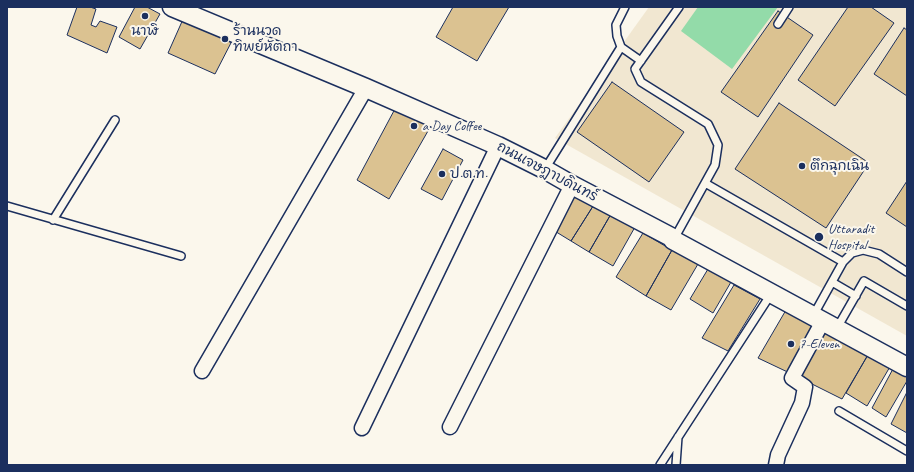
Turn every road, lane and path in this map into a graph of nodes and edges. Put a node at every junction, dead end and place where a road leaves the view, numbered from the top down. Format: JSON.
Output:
{"nodes":[{"id":1,"x":172,"y":7,"type":"edge"},
{"id":2,"x":625,"y":7,"type":"edge"},
{"id":3,"x":679,"y":7,"type":"edge"},
{"id":4,"x":789,"y":7,"type":"edge"},
{"id":5,"x":778,"y":24,"type":"dead end"},
{"id":6,"x":621,"y":47,"type":"junction"},
{"id":7,"x":641,"y":61,"type":"junction"},
{"id":8,"x":366,"y":88,"type":"junction"},
{"id":9,"x":114,"y":120,"type":"dead end"},
{"id":10,"x":498,"y":146,"type":"junction"},
{"id":11,"x":544,"y":169,"type":"junction"},
{"id":12,"x":704,"y":183,"type":"junction"},
{"id":13,"x":572,"y":185,"type":"junction"},
{"id":14,"x":7,"y":206,"type":"edge"},
{"id":15,"x":53,"y":220,"type":"junction"},
{"id":16,"x":673,"y":240,"type":"junction"},
{"id":17,"x":181,"y":256,"type":"dead end"},
{"id":18,"x":843,"y":262,"type":"junction"},
{"id":19,"x":907,"y":272,"type":"edge"},
{"id":20,"x":832,"y":282,"type":"junction"},
{"id":21,"x":771,"y":294,"type":"junction"},
{"id":22,"x":856,"y":296,"type":"junction"},
{"id":23,"x":907,"y":306,"type":"edge"},
{"id":24,"x":824,"y":322,"type":"junction"},
{"id":25,"x":907,"y":367,"type":"edge"},
{"id":26,"x":202,"y":371,"type":"dead end"},
{"id":27,"x":839,"y":411,"type":"dead end"},
{"id":28,"x":450,"y":427,"type":"dead end"},
{"id":29,"x":362,"y":428,"type":"dead end"},
{"id":30,"x":678,"y":435,"type":"junction"},
{"id":31,"x":907,"y":451,"type":"edge"},
{"id":32,"x":660,"y":465,"type":"edge"},
{"id":33,"x":676,"y":465,"type":"edge"},
{"id":34,"x":776,"y":465,"type":"edge"}],
"edges":[{"from":1,"to":8,"type":"street","name":"ถนนเจษฎาบดินทร์"},
{"from":2,"to":6,"type":"lane"},
{"from":3,"to":7,"type":"lane"},
{"from":4,"to":5,"type":"lane"},
{"from":6,"to":7,"type":"lane"},
{"from":6,"to":11,"type":"lane"},
{"from":7,"to":12,"type":"lane"},
{"from":8,"to":10,"type":"street","name":"ถนนเจษฎาบดินทร์"},
{"from":8,"to":26,"type":"street"},
{"from":9,"to":15,"type":"lane"},
{"from":10,"to":11,"type":"street","name":"ถนนเจษฎาบดินทร์"},
{"from":10,"to":29,"type":"street"},
{"from":11,"to":13,"type":"street","name":"ถนนเจษฎาบดินทร์"},
{"from":12,"to":16,"type":"lane"},
{"from":12,"to":18,"type":"lane"},
{"from":13,"to":16,"type":"street","name":"ถนนเจษฎาบดินทร์"},
{"from":13,"to":28,"type":"street"},
{"from":14,"to":15,"type":"lane"},
{"from":15,"to":17,"type":"lane"},
{"from":16,"to":21,"type":"street","name":"ถนนเจษฎาบดินทร์"},
{"from":18,"to":19,"type":"lane"},
{"from":18,"to":20,"type":"lane"},
{"from":20,"to":22,"type":"lane"},
{"from":20,"to":24,"type":"lane"},
{"from":21,"to":24,"type":"street","name":"ถนนเจษฎาบดินทร์"},
{"from":21,"to":30,"type":"lane"},
{"from":22,"to":23,"type":"lane"},
{"from":22,"to":24,"type":"lane"},
{"from":24,"to":25,"type":"street","name":"ถนนเจษฎาบดินทร์"},
{"from":24,"to":34,"type":"street"},
{"from":27,"to":31,"type":"lane"},
{"from":30,"to":32,"type":"lane"},
{"from":30,"to":33,"type":"lane"}]}
